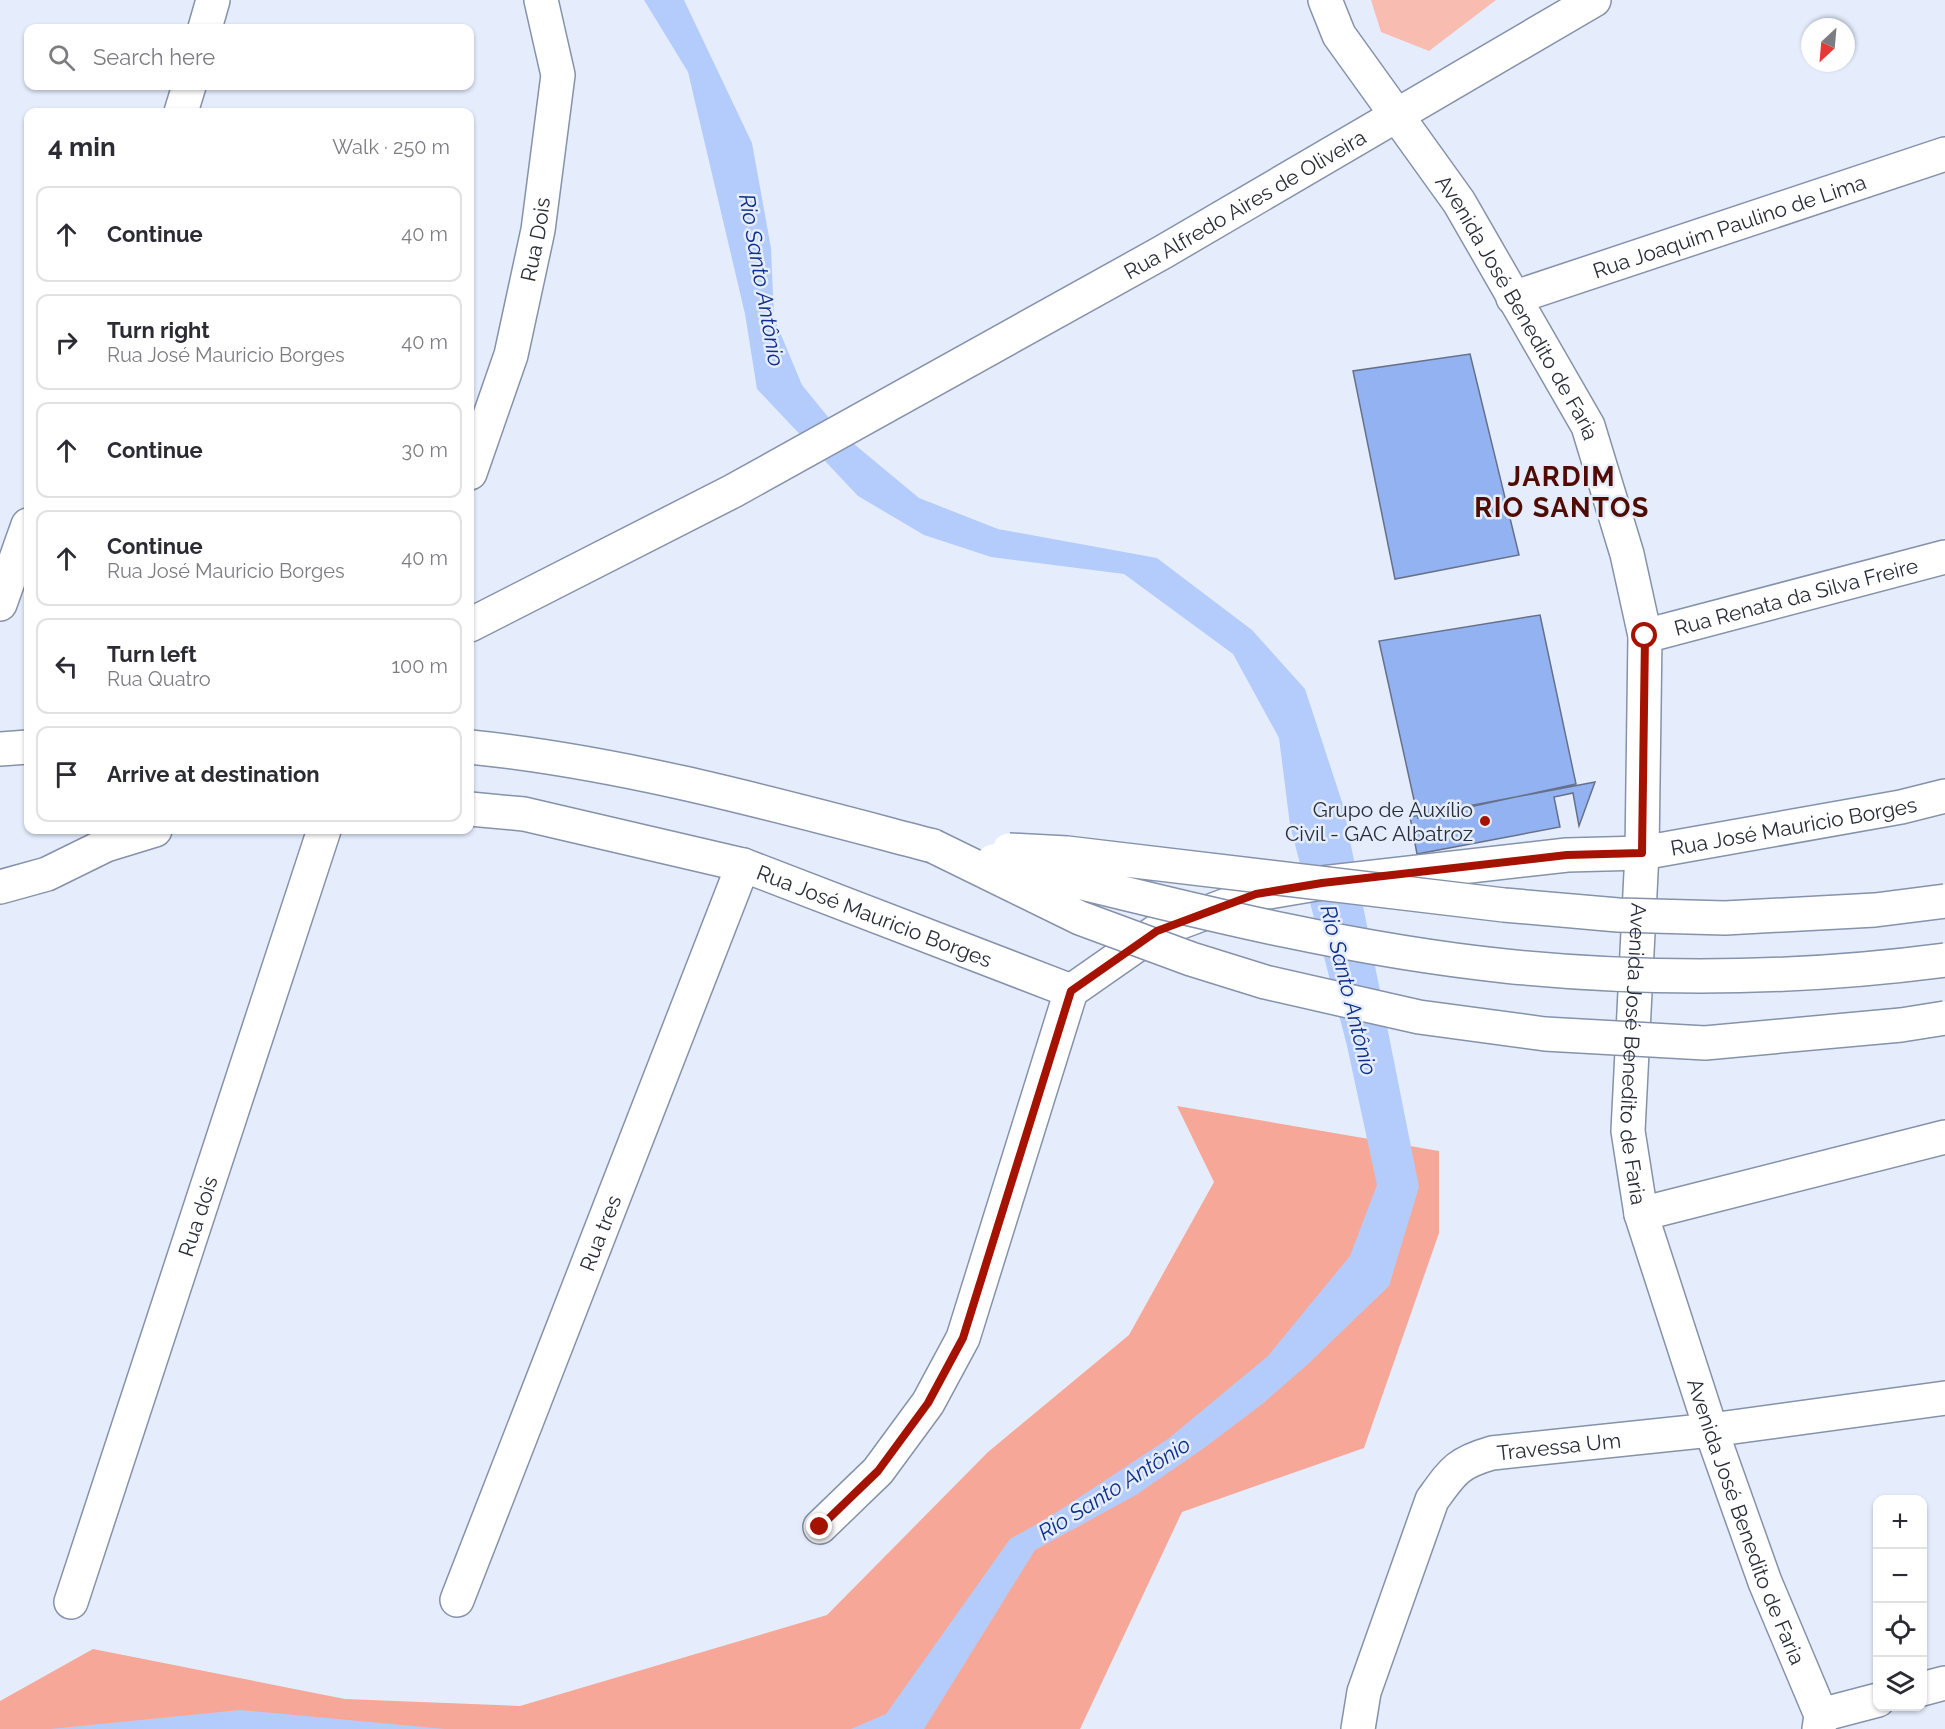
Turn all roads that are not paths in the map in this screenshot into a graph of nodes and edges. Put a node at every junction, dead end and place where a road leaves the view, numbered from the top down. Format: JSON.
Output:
{"nodes":[{"id":1,"x":213,"y":0,"type":"edge"},
{"id":2,"x":541,"y":0,"type":"edge"},
{"id":3,"x":1325,"y":0,"type":"edge"},
{"id":4,"x":1594,"y":0,"type":"edge"},
{"id":5,"x":206,"y":24,"type":"edge"},
{"id":6,"x":188,"y":90,"type":"edge"},
{"id":7,"x":182,"y":108,"type":"edge"},
{"id":8,"x":1395,"y":116,"type":"junction"},
{"id":9,"x":1945,"y":154,"type":"edge"},
{"id":10,"x":1513,"y":298,"type":"junction"},
{"id":11,"x":474,"y":461,"type":"edge"},
{"id":12,"x":24,"y":542,"type":"edge"},
{"id":13,"x":1945,"y":557,"type":"edge"},
{"id":14,"x":12,"y":592,"type":"edge"},
{"id":15,"x":474,"y":623,"type":"edge"},
{"id":16,"x":1645,"y":636,"type":"junction"},
{"id":17,"x":24,"y":747,"type":"edge"},
{"id":18,"x":474,"y":747,"type":"edge"},
{"id":19,"x":0,"y":749,"type":"edge"},
{"id":20,"x":1945,"y":796,"type":"edge"},
{"id":21,"x":474,"y":809,"type":"edge"},
{"id":22,"x":141,"y":834,"type":"edge"},
{"id":23,"x":323,"y":834,"type":"edge"},
{"id":24,"x":933,"y":846,"type":"junction"},
{"id":25,"x":1642,"y":853,"type":"junction"},
{"id":26,"x":743,"y":865,"type":"junction"},
{"id":27,"x":0,"y":887,"type":"edge"},
{"id":28,"x":1945,"y":901,"type":"edge"},
{"id":29,"x":1945,"y":960,"type":"edge"},
{"id":30,"x":1071,"y":991,"type":"junction"},
{"id":31,"x":1945,"y":1018,"type":"edge"},
{"id":32,"x":1945,"y":1137,"type":"edge"},
{"id":33,"x":1641,"y":1214,"type":"junction"},
{"id":34,"x":1945,"y":1398,"type":"edge"},
{"id":35,"x":1711,"y":1430,"type":"junction"},
{"id":36,"x":820,"y":1527,"type":"dead end"},
{"id":37,"x":457,"y":1599,"type":"dead end"},
{"id":38,"x":71,"y":1602,"type":"dead end"},
{"id":39,"x":1945,"y":1683,"type":"edge"},
{"id":40,"x":1927,"y":1688,"type":"edge"},
{"id":41,"x":1873,"y":1702,"type":"edge"},
{"id":42,"x":1820,"y":1722,"type":"edge"},
{"id":43,"x":1358,"y":1729,"type":"edge"}],
"edges":[{"from":1,"to":5,"type":"main road"},
{"from":2,"to":11,"type":"main road","name":"Rua Dois"},
{"from":3,"to":8,"type":"main road","name":"Avenida José Benedito de Faria"},
{"from":4,"to":8,"type":"main road","name":"Rua Alfredo Aires de Oliveira"},
{"from":6,"to":7,"type":"main road"},
{"from":8,"to":10,"type":"main road","name":"Avenida José Benedito de Faria"},
{"from":8,"to":15,"type":"main road","name":"Rua Alfredo Aires de Oliveira"},
{"from":9,"to":10,"type":"main road","name":"Rua Joaquim Paulino de Lima"},
{"from":10,"to":16,"type":"main road","name":"Avenida José Benedito de Faria"},
{"from":12,"to":14,"type":"main road"},
{"from":13,"to":16,"type":"main road","name":"Rua Renata da Silva Freire"},
{"from":16,"to":25,"type":"main road","name":"Avenida José Benedito de Faria"},
{"from":17,"to":19,"type":"main road"},
{"from":18,"to":24,"type":"main road"},
{"from":20,"to":25,"type":"main road","name":"Rua José Mauricio Borges"},
{"from":21,"to":26,"type":"main road","name":"Rua José Mauricio Borges"},
{"from":22,"to":27,"type":"main road"},
{"from":23,"to":38,"type":"main road","name":"Rua dois"},
{"from":24,"to":28,"type":"main road","bridge":true},
{"from":24,"to":29,"type":"main road","bridge":true},
{"from":24,"to":31,"type":"main road","bridge":true},
{"from":25,"to":30,"type":"main road","name":"Rua José Mauricio Borges","bridge":true},
{"from":25,"to":33,"type":"main road","name":"Avenida José Benedito de Faria"},
{"from":26,"to":30,"type":"main road","name":"Rua José Mauricio Borges"},
{"from":26,"to":37,"type":"main road","name":"Rua tres"},
{"from":30,"to":36,"type":"main road"},
{"from":32,"to":33,"type":"main road"},
{"from":33,"to":35,"type":"main road","name":"Avenida José Benedito de Faria"},
{"from":34,"to":35,"type":"main road","name":"Travessa Um"},
{"from":35,"to":42,"type":"main road","name":"Avenida José Benedito de Faria"},
{"from":35,"to":43,"type":"main road","name":"Travessa Um"},
{"from":39,"to":40,"type":"main road"},
{"from":41,"to":42,"type":"main road"}]}
